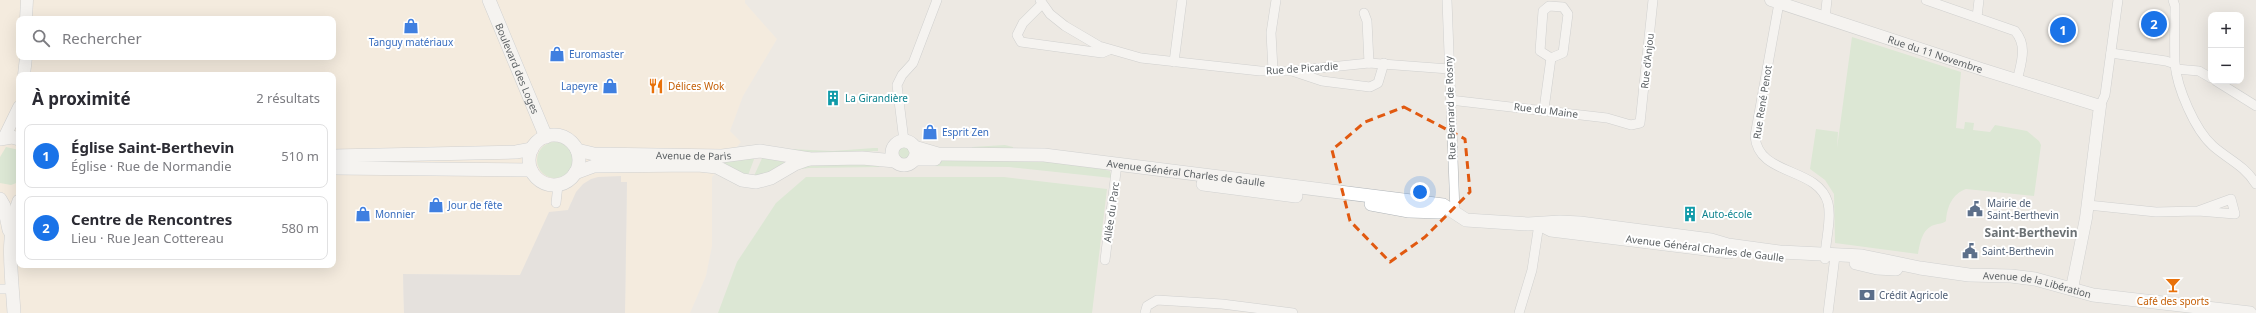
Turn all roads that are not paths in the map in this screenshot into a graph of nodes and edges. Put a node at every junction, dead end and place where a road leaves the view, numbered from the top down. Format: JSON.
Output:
{"nodes":[{"id":1,"x":27,"y":0,"type":"edge"},
{"id":2,"x":32,"y":0,"type":"edge"},
{"id":3,"x":489,"y":0,"type":"edge"},
{"id":4,"x":937,"y":0,"type":"edge"},
{"id":5,"x":1182,"y":0,"type":"edge"},
{"id":6,"x":1276,"y":0,"type":"edge"},
{"id":7,"x":1653,"y":0,"type":"edge"},
{"id":8,"x":1827,"y":0,"type":"edge"},
{"id":9,"x":1926,"y":0,"type":"edge"},
{"id":10,"x":1979,"y":0,"type":"edge"},
{"id":11,"x":2118,"y":0,"type":"edge"},
{"id":12,"x":2173,"y":0,"type":"edge"},
{"id":13,"x":1445,"y":1,"type":"edge"},
{"id":14,"x":1041,"y":2,"type":"edge"},
{"id":15,"x":1775,"y":2,"type":"edge"},
{"id":16,"x":1364,"y":13,"type":"dead end"},
{"id":17,"x":26,"y":16,"type":"edge"},
{"id":18,"x":32,"y":16,"type":"edge"},
{"id":19,"x":1977,"y":17,"type":"junction"},
{"id":20,"x":1825,"y":18,"type":"junction"},
{"id":21,"x":1109,"y":50,"type":"junction"},
{"id":22,"x":2111,"y":53,"type":"junction"},
{"id":23,"x":1551,"y":58,"type":"junction"},
{"id":24,"x":26,"y":60,"type":"edge"},
{"id":25,"x":32,"y":60,"type":"edge"},
{"id":26,"x":1174,"y":62,"type":"junction"},
{"id":27,"x":1369,"y":63,"type":"junction"},
{"id":28,"x":1384,"y":63,"type":"junction"},
{"id":29,"x":2176,"y":67,"type":"junction"},
{"id":30,"x":1448,"y":69,"type":"junction"},
{"id":31,"x":1273,"y":70,"type":"junction"},
{"id":32,"x":1291,"y":71,"type":"junction"},
{"id":33,"x":24,"y":72,"type":"edge"},
{"id":34,"x":31,"y":72,"type":"edge"},
{"id":35,"x":2208,"y":76,"type":"edge"},
{"id":36,"x":2017,"y":81,"type":"junction"},
{"id":37,"x":2221,"y":84,"type":"edge"},
{"id":38,"x":1450,"y":100,"type":"junction"},
{"id":39,"x":2100,"y":106,"type":"junction"},
{"id":40,"x":2256,"y":106,"type":"edge"},
{"id":41,"x":1544,"y":109,"type":"junction"},
{"id":42,"x":16,"y":112,"type":"edge"},
{"id":43,"x":1640,"y":123,"type":"joint"},
{"id":44,"x":546,"y":137,"type":"junction"},
{"id":45,"x":2,"y":138,"type":"edge"},
{"id":46,"x":16,"y":139,"type":"edge"},
{"id":47,"x":892,"y":148,"type":"junction"},
{"id":48,"x":532,"y":149,"type":"junction"},
{"id":49,"x":911,"y":149,"type":"junction"},
{"id":50,"x":577,"y":150,"type":"junction"},
{"id":51,"x":336,"y":156,"type":"edge"},
{"id":52,"x":862,"y":158,"type":"junction"},
{"id":53,"x":810,"y":159,"type":"junction"},
{"id":54,"x":895,"y":162,"type":"junction"},
{"id":55,"x":1117,"y":167,"type":"junction"},
{"id":56,"x":336,"y":168,"type":"edge"},
{"id":57,"x":531,"y":170,"type":"junction"},
{"id":58,"x":575,"y":173,"type":"junction"},
{"id":59,"x":2256,"y":184,"type":"edge"},
{"id":60,"x":558,"y":185,"type":"junction"},
{"id":61,"x":0,"y":194,"type":"edge"},
{"id":62,"x":16,"y":195,"type":"edge"},
{"id":63,"x":0,"y":199,"type":"edge"},
{"id":64,"x":556,"y":203,"type":"dead end"},
{"id":65,"x":2088,"y":204,"type":"junction"},
{"id":66,"x":16,"y":209,"type":"edge"},
{"id":67,"x":2198,"y":211,"type":"dead end"},
{"id":68,"x":1455,"y":212,"type":"junction"},
{"id":69,"x":1539,"y":224,"type":"junction"},
{"id":70,"x":11,"y":239,"type":"junction"},
{"id":71,"x":1830,"y":258,"type":"junction"},
{"id":72,"x":1105,"y":260,"type":"dead end"},
{"id":73,"x":1920,"y":268,"type":"joint"},
{"id":74,"x":2072,"y":288,"type":"junction"},
{"id":75,"x":6,"y":289,"type":"edge"},
{"id":76,"x":14,"y":313,"type":"edge"},
{"id":77,"x":1145,"y":313,"type":"edge"},
{"id":78,"x":1293,"y":313,"type":"edge"},
{"id":79,"x":1519,"y":313,"type":"edge"},
{"id":80,"x":1828,"y":313,"type":"edge"},
{"id":81,"x":2250,"y":313,"type":"edge"}],
"edges":[{"from":1,"to":17,"type":"street"},
{"from":2,"to":18,"type":"street"},
{"from":3,"to":44,"type":"main road","name":"Boulevard des Loges"},
{"from":4,"to":49,"type":"street"},
{"from":5,"to":26,"type":"street"},
{"from":6,"to":31,"type":"street"},
{"from":7,"to":43,"type":"street","name":"Rue d'Anjou"},
{"from":8,"to":20,"type":"street"},
{"from":9,"to":19,"type":"street"},
{"from":10,"to":19,"type":"street"},
{"from":11,"to":22,"type":"street"},
{"from":12,"to":29,"type":"street"},
{"from":13,"to":30,"type":"street","name":"Rue Bernard de Rosny"},
{"from":14,"to":21,"type":"street","name":"Rue de Picardie"},
{"from":14,"to":21,"type":"street","name":"Rue de Picardie"},
{"from":15,"to":20,"type":"street","name":"Rue du 11 Novembre"},
{"from":15,"to":71,"type":"street","name":"Rue René Penot"},
{"from":16,"to":27,"type":"street"},
{"from":19,"to":36,"type":"street"},
{"from":20,"to":36,"type":"street","name":"Rue du 11 Novembre"},
{"from":21,"to":26,"type":"street","name":"Rue de Picardie"},
{"from":22,"to":29,"type":"street"},
{"from":22,"to":39,"type":"street"},
{"from":23,"to":23,"type":"street"},
{"from":23,"to":41,"type":"street"},
{"from":24,"to":33,"type":"street"},
{"from":25,"to":34,"type":"street"},
{"from":26,"to":31,"type":"street","name":"Rue de Picardie"},
{"from":27,"to":28,"type":"street","name":"Rue de Picardie"},
{"from":27,"to":32,"type":"street","name":"Rue de Picardie"},
{"from":28,"to":30,"type":"street","name":"Rue de Picardie"},
{"from":28,"to":32,"type":"street"},
{"from":29,"to":35,"type":"street"},
{"from":29,"to":59,"type":"street"},
{"from":30,"to":38,"type":"street","name":"Rue Bernard de Rosny"},
{"from":31,"to":32,"type":"street","name":"Rue de Picardie"},
{"from":36,"to":39,"type":"street","name":"Rue du 11 Novembre"},
{"from":37,"to":40,"type":"street"},
{"from":38,"to":41,"type":"street","name":"Rue du Maine"},
{"from":38,"to":68,"type":"street","name":"Rue Bernard de Rosny"},
{"from":39,"to":65,"type":"street"},
{"from":41,"to":43,"type":"street","name":"Rue du Maine"},
{"from":42,"to":45,"type":"street"},
{"from":44,"to":48,"type":"main road"},
{"from":44,"to":50,"type":"main road"},
{"from":45,"to":46,"type":"main road"},
{"from":47,"to":49,"type":"main road"},
{"from":47,"to":52,"type":"main road","name":"Avenue de Paris"},
{"from":47,"to":54,"type":"main road"},
{"from":48,"to":51,"type":"main road"},
{"from":48,"to":57,"type":"main road"},
{"from":49,"to":54,"type":"main road","name":"Avenue Général Charles de Gaulle"},
{"from":49,"to":55,"type":"main road","name":"Avenue Général Charles de Gaulle"},
{"from":50,"to":53,"type":"main road","name":"Avenue de Paris"},
{"from":50,"to":58,"type":"main road"},
{"from":52,"to":53,"type":"main road","name":"Avenue de Paris"},
{"from":52,"to":54,"type":"main road","name":"Avenue de Paris"},
{"from":53,"to":58,"type":"main road","name":"Avenue de Paris"},
{"from":55,"to":68,"type":"main road","name":"Avenue Général Charles de Gaulle"},
{"from":55,"to":72,"type":"street","name":"Allée du Parc"},
{"from":56,"to":57,"type":"main road"},
{"from":57,"to":60,"type":"main road"},
{"from":58,"to":60,"type":"main road"},
{"from":60,"to":64,"type":"street"},
{"from":61,"to":62,"type":"main road"},
{"from":63,"to":70,"type":"main road"},
{"from":65,"to":67,"type":"street"},
{"from":65,"to":74,"type":"street"},
{"from":66,"to":70,"type":"main road"},
{"from":68,"to":69,"type":"main road","name":"Avenue Général Charles de Gaulle"},
{"from":69,"to":71,"type":"main road","name":"Avenue Général Charles de Gaulle"},
{"from":69,"to":79,"type":"street"},
{"from":70,"to":75,"type":"main road"},
{"from":71,"to":73,"type":"main road","name":"Avenue Général Charles de Gaulle"},
{"from":71,"to":80,"type":"street","name":"Rue René Penot"},
{"from":73,"to":74,"type":"main road","name":"Avenue de la Libération"},
{"from":74,"to":81,"type":"main road","name":"Avenue de la Libération"},
{"from":75,"to":76,"type":"main road"},
{"from":77,"to":78,"type":"street"}]}
